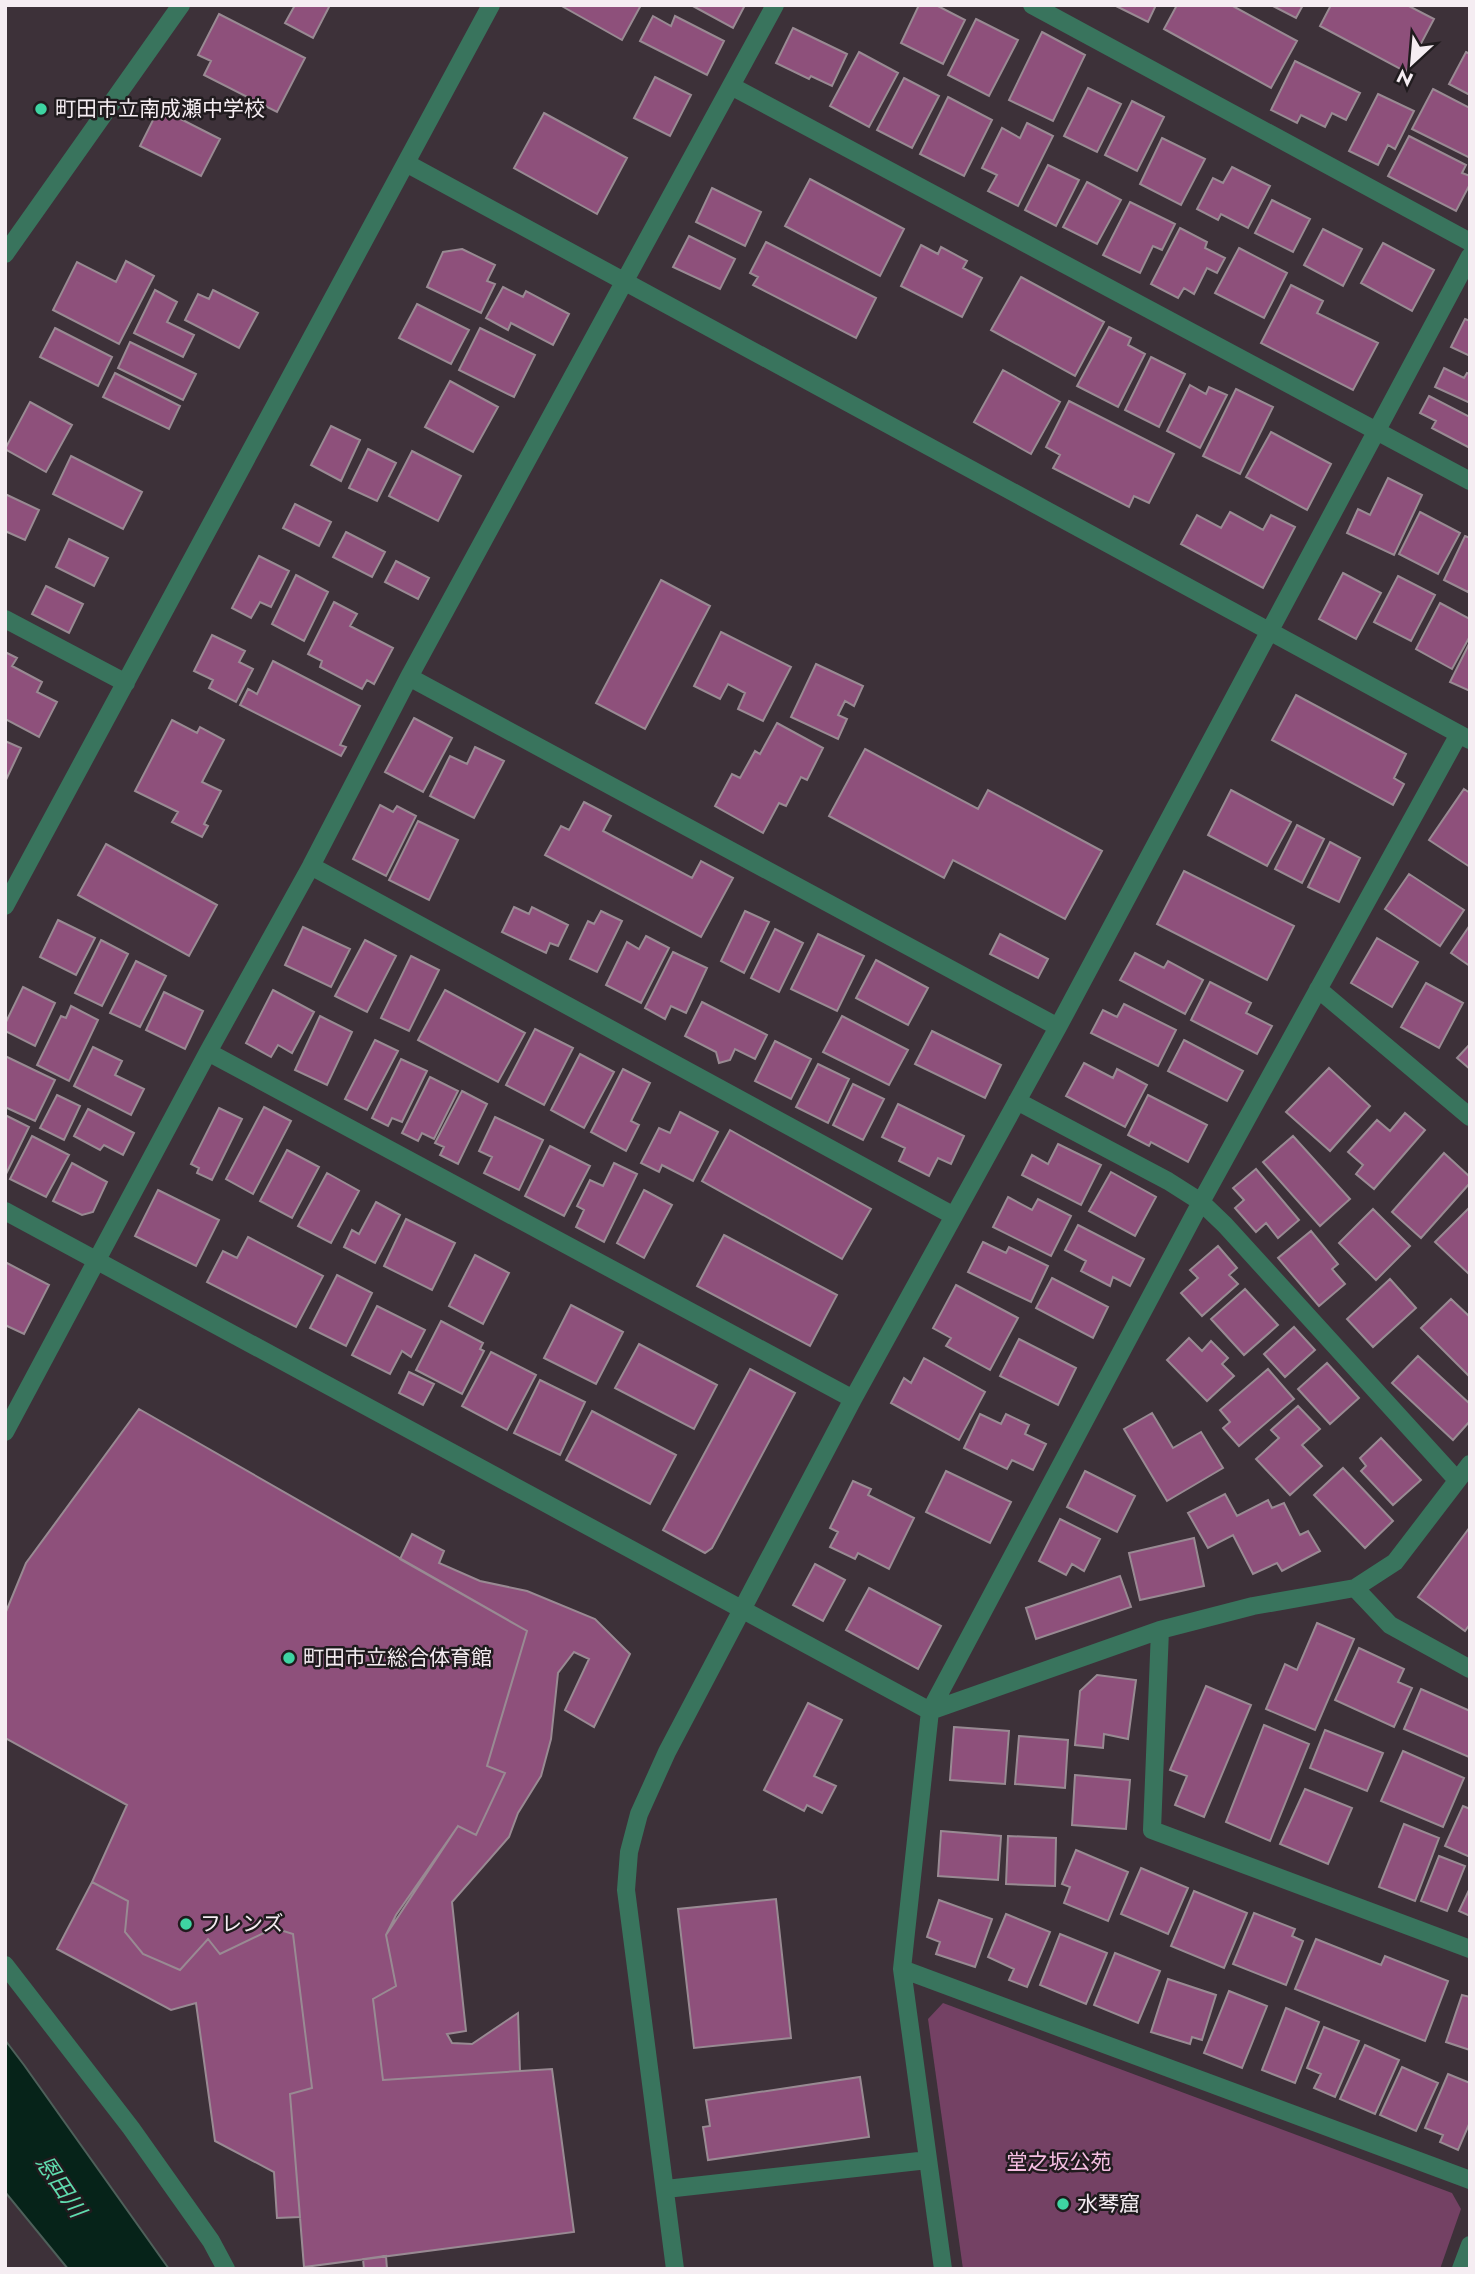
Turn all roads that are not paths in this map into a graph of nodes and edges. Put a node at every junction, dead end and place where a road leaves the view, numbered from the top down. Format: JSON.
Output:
{"nodes":[{"id":1,"x":181,"y":5,"type":"edge"},
{"id":2,"x":491,"y":5,"type":"edge"},
{"id":3,"x":775,"y":5,"type":"edge"},
{"id":4,"x":1032,"y":5,"type":"edge"},
{"id":5,"x":733,"y":87,"type":"junction"},
{"id":6,"x":405,"y":163,"type":"junction"},
{"id":7,"x":1470,"y":242,"type":"edge"},
{"id":8,"x":5,"y":254,"type":"edge"},
{"id":9,"x":1470,"y":256,"type":"edge"},
{"id":10,"x":623,"y":281,"type":"junction"},
{"id":11,"x":1376,"y":429,"type":"junction"},
{"id":12,"x":1470,"y":481,"type":"edge"},
{"id":13,"x":5,"y":619,"type":"edge"},
{"id":14,"x":1268,"y":631,"type":"junction"},
{"id":15,"x":409,"y":677,"type":"junction"},
{"id":16,"x":126,"y":682,"type":"junction"},
{"id":17,"x":1464,"y":737,"type":"edge"},
{"id":18,"x":311,"y":866,"type":"junction"},
{"id":19,"x":5,"y":906,"type":"edge"},
{"id":20,"x":1318,"y":989,"type":"junction"},
{"id":21,"x":1058,"y":1027,"type":"junction"},
{"id":22,"x":208,"y":1052,"type":"junction"},
{"id":23,"x":1017,"y":1101,"type":"junction"},
{"id":24,"x":1470,"y":1117,"type":"edge"},
{"id":25,"x":1201,"y":1202,"type":"junction"},
{"id":26,"x":5,"y":1211,"type":"edge"},
{"id":27,"x":954,"y":1216,"type":"junction"},
{"id":28,"x":96,"y":1260,"type":"junction"},
{"id":29,"x":853,"y":1399,"type":"junction"},
{"id":30,"x":5,"y":1432,"type":"edge"},
{"id":31,"x":1470,"y":1464,"type":"edge"},
{"id":32,"x":1457,"y":1480,"type":"junction"},
{"id":33,"x":1355,"y":1588,"type":"junction"},
{"id":34,"x":744,"y":1609,"type":"junction"},
{"id":35,"x":1160,"y":1630,"type":"junction"},
{"id":36,"x":1470,"y":1669,"type":"edge"},
{"id":37,"x":930,"y":1711,"type":"junction"},
{"id":38,"x":1470,"y":1949,"type":"edge"},
{"id":39,"x":5,"y":1965,"type":"edge"},
{"id":40,"x":902,"y":1969,"type":"junction"},
{"id":41,"x":928,"y":2160,"type":"junction"},
{"id":42,"x":1470,"y":2180,"type":"edge"},
{"id":43,"x":666,"y":2189,"type":"junction"},
{"id":44,"x":1470,"y":2245,"type":"edge"},
{"id":45,"x":226,"y":2269,"type":"edge"},
{"id":46,"x":675,"y":2269,"type":"edge"},
{"id":47,"x":943,"y":2269,"type":"edge"},
{"id":48,"x":1461,"y":2269,"type":"edge"}],
"edges":[{"from":1,"to":8,"type":"street"},
{"from":2,"to":6,"type":"street"},
{"from":3,"to":5,"type":"street"},
{"from":4,"to":7,"type":"street"},
{"from":5,"to":10,"type":"street"},
{"from":5,"to":11,"type":"street"},
{"from":6,"to":10,"type":"street"},
{"from":6,"to":16,"type":"street"},
{"from":9,"to":11,"type":"street"},
{"from":10,"to":14,"type":"street"},
{"from":10,"to":15,"type":"street"},
{"from":11,"to":12,"type":"street"},
{"from":11,"to":14,"type":"street"},
{"from":13,"to":16,"type":"street"},
{"from":14,"to":17,"type":"street"},
{"from":14,"to":21,"type":"street"},
{"from":15,"to":18,"type":"street"},
{"from":15,"to":21,"type":"street"},
{"from":16,"to":19,"type":"street"},
{"from":17,"to":20,"type":"street"},
{"from":18,"to":22,"type":"street"},
{"from":18,"to":27,"type":"street"},
{"from":20,"to":24,"type":"street"},
{"from":20,"to":25,"type":"street"},
{"from":21,"to":23,"type":"street"},
{"from":22,"to":28,"type":"street"},
{"from":22,"to":29,"type":"street"},
{"from":23,"to":25,"type":"street"},
{"from":23,"to":27,"type":"street"},
{"from":25,"to":32,"type":"street"},
{"from":25,"to":37,"type":"street"},
{"from":26,"to":28,"type":"street"},
{"from":27,"to":29,"type":"street"},
{"from":28,"to":30,"type":"street"},
{"from":28,"to":34,"type":"street"},
{"from":29,"to":34,"type":"street"},
{"from":31,"to":32,"type":"street"},
{"from":32,"to":33,"type":"street"},
{"from":33,"to":35,"type":"street"},
{"from":33,"to":36,"type":"street"},
{"from":34,"to":37,"type":"street"},
{"from":34,"to":43,"type":"street"},
{"from":35,"to":37,"type":"street"},
{"from":35,"to":38,"type":"street"},
{"from":37,"to":40,"type":"street"},
{"from":39,"to":45,"type":"street"},
{"from":40,"to":41,"type":"street"},
{"from":40,"to":42,"type":"street"},
{"from":41,"to":43,"type":"street"},
{"from":41,"to":47,"type":"street"},
{"from":43,"to":46,"type":"street"},
{"from":44,"to":48,"type":"street"}]}
